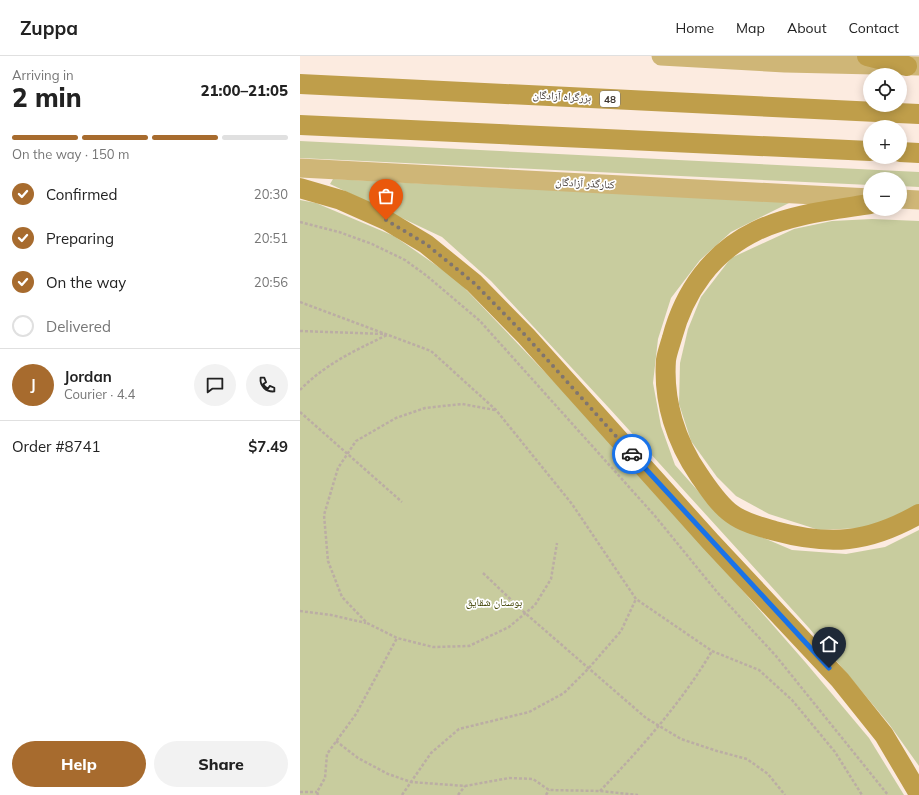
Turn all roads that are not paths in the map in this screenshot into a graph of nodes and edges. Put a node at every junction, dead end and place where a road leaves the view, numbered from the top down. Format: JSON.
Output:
{"nodes":[{"id":1,"x":660,"y":56,"type":"edge"},
{"id":2,"x":867,"y":56,"type":"edge"},
{"id":3,"x":913,"y":66,"type":"edge"},
{"id":4,"x":300,"y":84,"type":"edge"},
{"id":5,"x":919,"y":114,"type":"edge"},
{"id":6,"x":300,"y":125,"type":"edge"},
{"id":7,"x":863,"y":151,"type":"edge"},
{"id":8,"x":907,"y":152,"type":"edge"},
{"id":9,"x":919,"y":153,"type":"edge"},
{"id":10,"x":300,"y":168,"type":"edge"},
{"id":11,"x":300,"y":188,"type":"edge"},
{"id":12,"x":863,"y":198,"type":"edge"},
{"id":13,"x":907,"y":199,"type":"edge"},
{"id":14,"x":919,"y":200,"type":"edge"},
{"id":15,"x":863,"y":205,"type":"edge"},
{"id":16,"x":919,"y":514,"type":"edge"},
{"id":17,"x":919,"y":794,"type":"edge"}],
"edges":[{"from":1,"to":3,"type":"main road"},
{"from":2,"to":3,"type":"highway"},
{"from":4,"to":5,"type":"highway","name":"بزرگراه آزادگان","number":"48"},
{"from":6,"to":7,"type":"highway"},
{"from":8,"to":9,"type":"highway"},
{"from":10,"to":12,"type":"main road","name":"کنارگذر آزادگان"},
{"from":11,"to":17,"type":"highway"},
{"from":13,"to":14,"type":"main road"},
{"from":15,"to":16,"type":"highway"}]}
